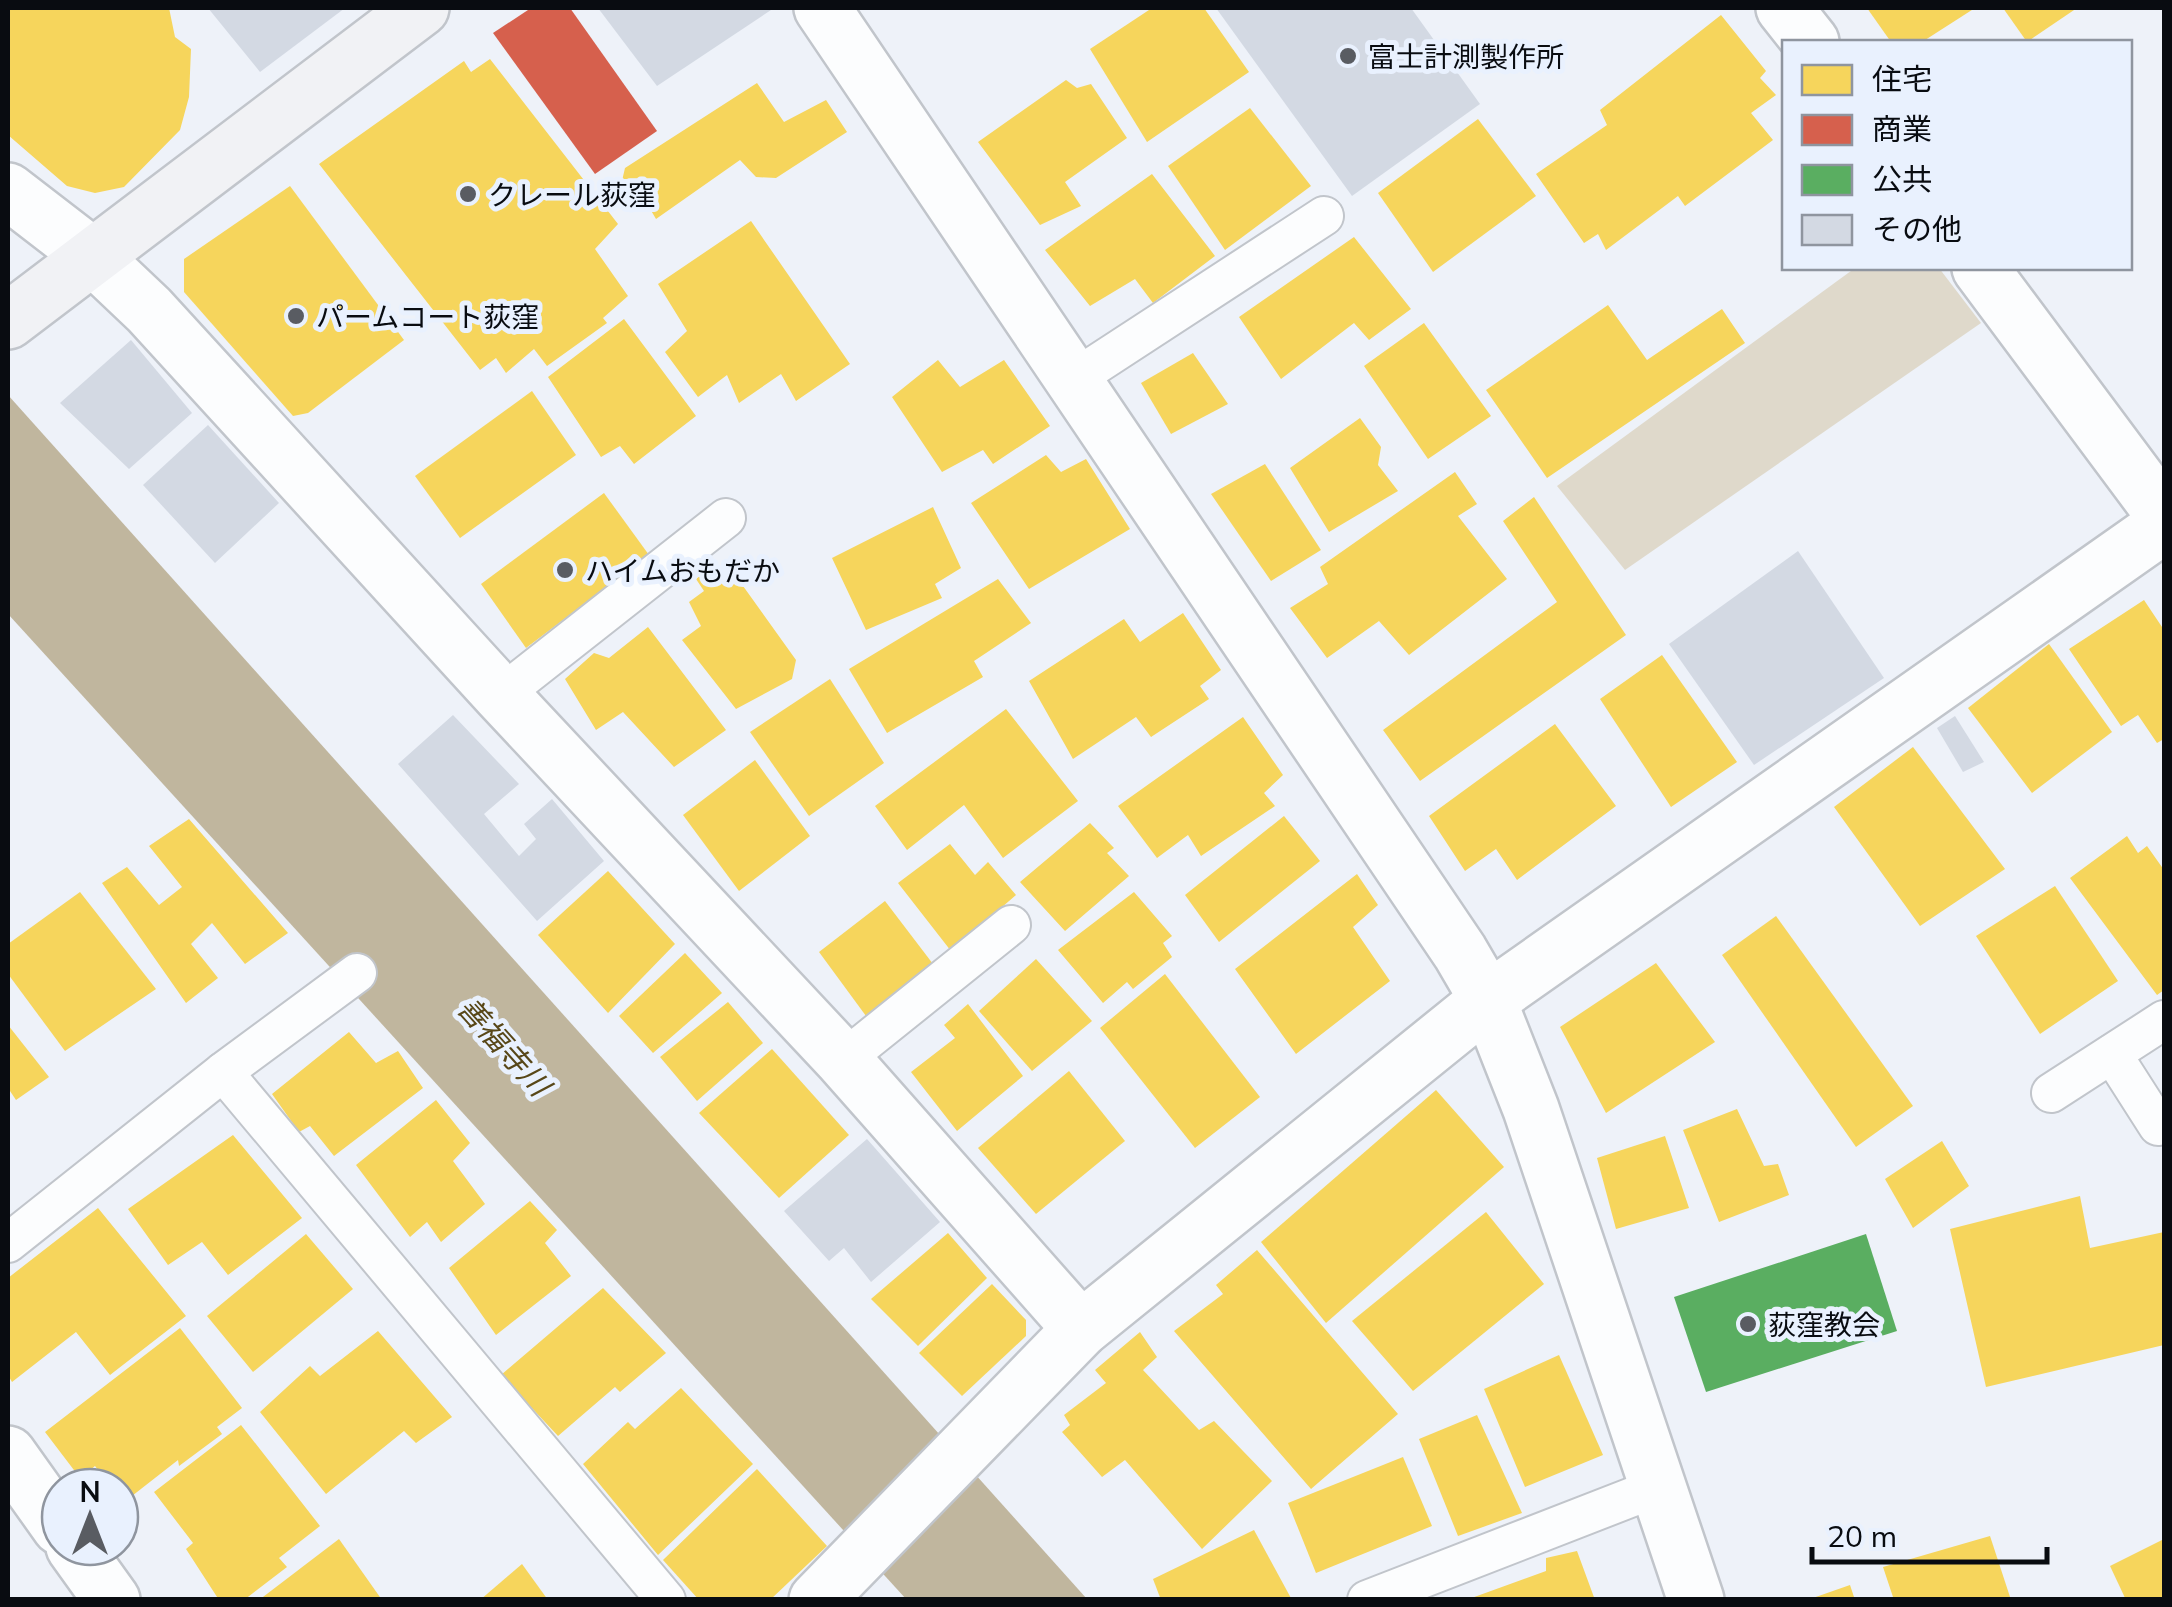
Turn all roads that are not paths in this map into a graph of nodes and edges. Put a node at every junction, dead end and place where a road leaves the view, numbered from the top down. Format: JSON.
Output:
{"nodes":[{"id":1,"x":421,"y":8,"type":"edge"},
{"id":2,"x":822,"y":8,"type":"edge"},
{"id":3,"x":1784,"y":8,"type":"edge"},
{"id":4,"x":1808,"y":40,"type":"edge"},
{"id":5,"x":8,"y":191,"type":"edge"},
{"id":6,"x":1324,"y":216,"type":"dead end"},
{"id":7,"x":91,"y":255,"type":"junction"},
{"id":8,"x":1981,"y":270,"type":"edge"},
{"id":9,"x":8,"y":320,"type":"edge"},
{"id":10,"x":1074,"y":379,"type":"junction"},
{"id":11,"x":2164,"y":515,"type":"edge"},
{"id":12,"x":726,"y":518,"type":"dead end"},
{"id":13,"x":2164,"y":525,"type":"edge"},
{"id":14,"x":501,"y":695,"type":"junction"},
{"id":15,"x":1011,"y":925,"type":"dead end"},
{"id":16,"x":357,"y":973,"type":"dead end"},
{"id":17,"x":1488,"y":1000,"type":"junction"},
{"id":18,"x":2164,"y":1020,"type":"edge"},
{"id":19,"x":2112,"y":1054,"type":"junction"},
{"id":20,"x":843,"y":1060,"type":"junction"},
{"id":21,"x":223,"y":1072,"type":"junction"},
{"id":22,"x":2051,"y":1093,"type":"dead end"},
{"id":23,"x":2158,"y":1126,"type":"dead end"},
{"id":24,"x":8,"y":1243,"type":"edge"},
{"id":25,"x":1081,"y":1329,"type":"junction"},
{"id":26,"x":8,"y":1454,"type":"edge"},
{"id":27,"x":1658,"y":1487,"type":"junction"},
{"id":28,"x":40,"y":1499,"type":"edge"},
{"id":29,"x":88,"y":1567,"type":"edge"},
{"id":30,"x":112,"y":1600,"type":"edge"},
{"id":31,"x":666,"y":1600,"type":"edge"},
{"id":32,"x":817,"y":1600,"type":"edge"},
{"id":33,"x":1366,"y":1600,"type":"edge"},
{"id":34,"x":1696,"y":1600,"type":"edge"}],
"edges":[{"from":1,"to":7,"type":"street"},
{"from":2,"to":10,"type":"street"},
{"from":3,"to":4,"type":"street"},
{"from":5,"to":7,"type":"street"},
{"from":6,"to":10,"type":"lane"},
{"from":7,"to":9,"type":"street"},
{"from":7,"to":14,"type":"street"},
{"from":8,"to":11,"type":"street"},
{"from":10,"to":17,"type":"street"},
{"from":12,"to":14,"type":"lane"},
{"from":13,"to":17,"type":"street"},
{"from":14,"to":20,"type":"street"},
{"from":15,"to":20,"type":"lane"},
{"from":16,"to":21,"type":"lane"},
{"from":17,"to":25,"type":"street"},
{"from":17,"to":27,"type":"street"},
{"from":18,"to":19,"type":"lane"},
{"from":19,"to":22,"type":"lane"},
{"from":19,"to":23,"type":"lane"},
{"from":20,"to":25,"type":"street"},
{"from":21,"to":24,"type":"lane"},
{"from":21,"to":31,"type":"lane"},
{"from":25,"to":32,"type":"street"},
{"from":26,"to":28,"type":"street"},
{"from":27,"to":33,"type":"lane"},
{"from":27,"to":34,"type":"street"},
{"from":29,"to":30,"type":"street"}]}
